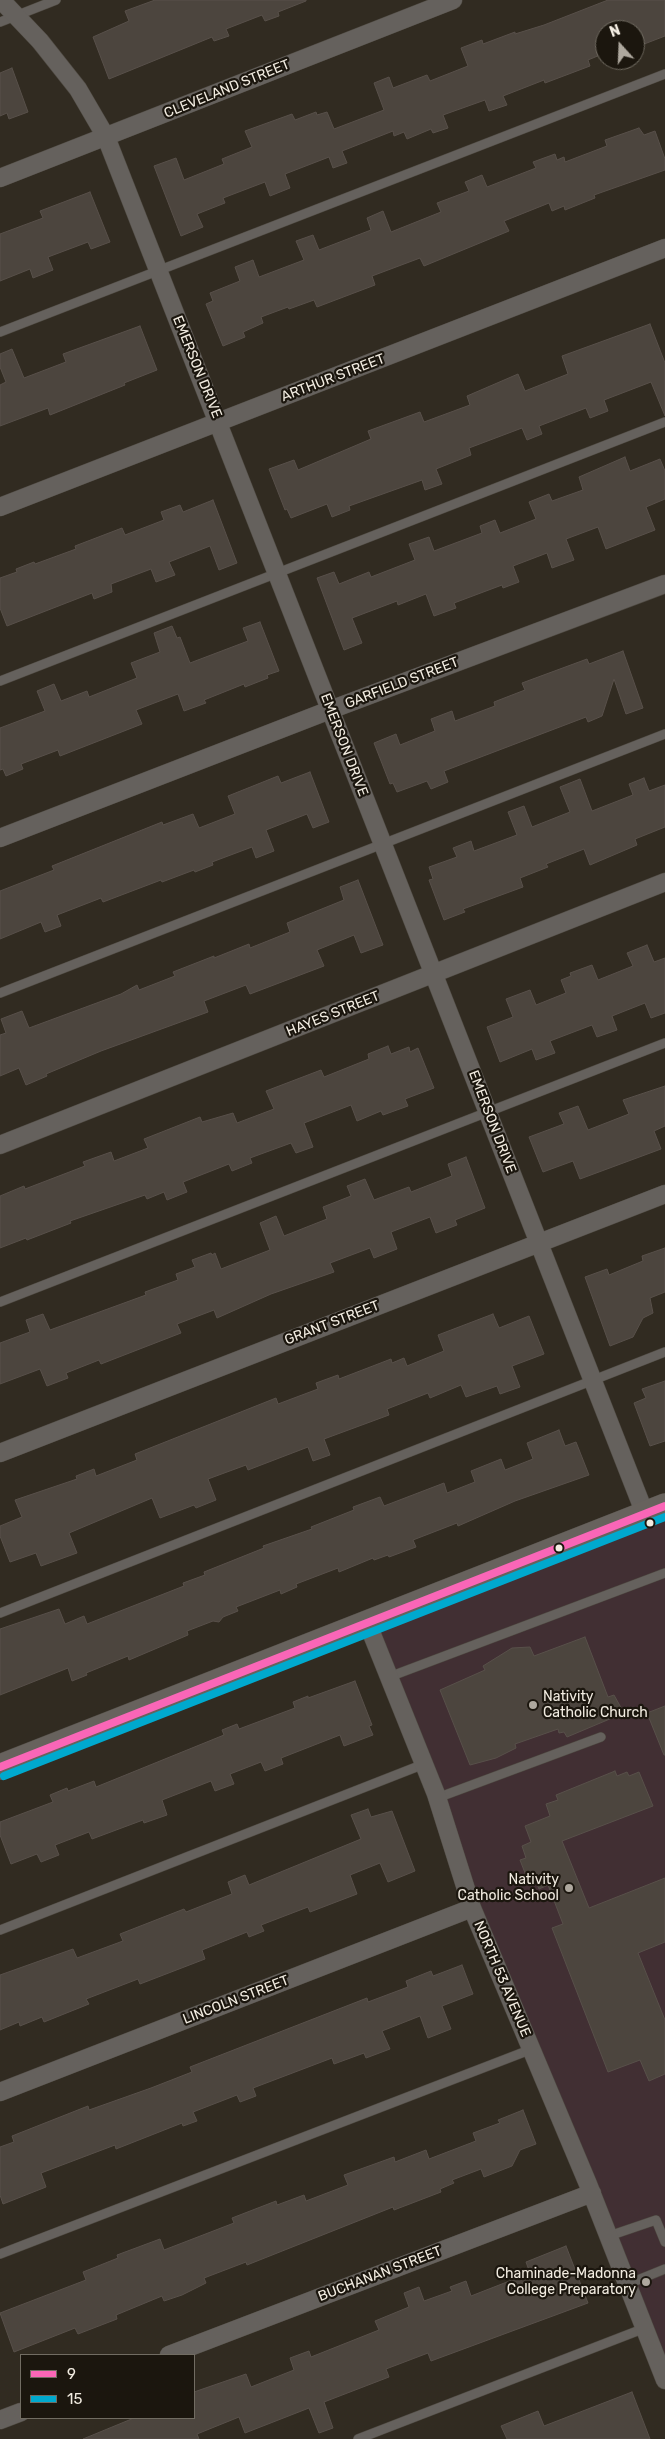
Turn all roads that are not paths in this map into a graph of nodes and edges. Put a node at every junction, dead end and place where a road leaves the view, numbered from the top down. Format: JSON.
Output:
{"nodes":[{"id":1,"x":1,"y":0,"type":"edge"},
{"id":2,"x":56,"y":0,"type":"edge"},
{"id":3,"x":453,"y":0,"type":"edge"},
{"id":4,"x":8,"y":19,"type":"edge"},
{"id":5,"x":665,"y":74,"type":"edge"},
{"id":6,"x":106,"y":137,"type":"junction"},
{"id":7,"x":0,"y":178,"type":"edge"},
{"id":8,"x":665,"y":248,"type":"edge"},
{"id":9,"x":158,"y":270,"type":"junction"},
{"id":10,"x":0,"y":332,"type":"edge"},
{"id":11,"x":219,"y":422,"type":"junction"},
{"id":12,"x":665,"y":422,"type":"edge"},
{"id":13,"x":0,"y":507,"type":"edge"},
{"id":14,"x":277,"y":574,"type":"junction"},
{"id":15,"x":665,"y":584,"type":"edge"},
{"id":16,"x":0,"y":681,"type":"edge"},
{"id":17,"x":330,"y":710,"type":"junction"},
{"id":18,"x":665,"y":734,"type":"edge"},
{"id":19,"x":0,"y":838,"type":"edge"},
{"id":20,"x":383,"y":844,"type":"junction"},
{"id":21,"x":665,"y":882,"type":"edge"},
{"id":22,"x":434,"y":974,"type":"junction"},
{"id":23,"x":0,"y":993,"type":"edge"},
{"id":24,"x":665,"y":1043,"type":"edge"},
{"id":25,"x":488,"y":1112,"type":"junction"},
{"id":26,"x":0,"y":1145,"type":"edge"},
{"id":27,"x":665,"y":1194,"type":"edge"},
{"id":28,"x":539,"y":1242,"type":"junction"},
{"id":29,"x":0,"y":1302,"type":"edge"},
{"id":30,"x":665,"y":1352,"type":"edge"},
{"id":31,"x":593,"y":1380,"type":"junction"},
{"id":32,"x":0,"y":1453,"type":"edge"},
{"id":33,"x":659,"y":1512,"type":"edge"},
{"id":34,"x":665,"y":1573,"type":"edge"},
{"id":35,"x":0,"y":1613,"type":"edge"},
{"id":36,"x":368,"y":1622,"type":"junction"},
{"id":37,"x":389,"y":1677,"type":"junction"},
{"id":38,"x":602,"y":1737,"type":"dead end"},
{"id":39,"x":424,"y":1764,"type":"junction"},
{"id":40,"x":0,"y":1767,"type":"edge"},
{"id":41,"x":437,"y":1798,"type":"junction"},
{"id":42,"x":472,"y":1908,"type":"junction"},
{"id":43,"x":0,"y":1930,"type":"edge"},
{"id":44,"x":532,"y":2049,"type":"junction"},
{"id":45,"x":0,"y":2092,"type":"edge"},
{"id":46,"x":592,"y":2192,"type":"junction"},
{"id":47,"x":609,"y":2236,"type":"junction"},
{"id":48,"x":665,"y":2242,"type":"edge"},
{"id":49,"x":0,"y":2254,"type":"edge"},
{"id":50,"x":665,"y":2269,"type":"edge"},
{"id":51,"x":628,"y":2284,"type":"junction"},
{"id":52,"x":645,"y":2328,"type":"junction"},
{"id":53,"x":172,"y":2354,"type":"edge"},
{"id":54,"x":665,"y":2380,"type":"edge"},
{"id":55,"x":20,"y":2412,"type":"edge"},
{"id":56,"x":0,"y":2420,"type":"edge"},
{"id":57,"x":358,"y":2439,"type":"edge"}],
"edges":[{"from":1,"to":4,"type":"street","name":"EMERSON DRIVE"},
{"from":2,"to":4,"type":"lane"},
{"from":3,"to":6,"type":"street","name":"CLEVELAND STREET"},
{"from":4,"to":6,"type":"street","name":"EMERSON DRIVE"},
{"from":5,"to":9,"type":"lane"},
{"from":6,"to":7,"type":"street","name":"CLEVELAND STREET"},
{"from":6,"to":9,"type":"street","name":"EMERSON DRIVE"},
{"from":8,"to":11,"type":"street","name":"ARTHUR STREET"},
{"from":9,"to":10,"type":"lane"},
{"from":9,"to":11,"type":"street","name":"EMERSON DRIVE"},
{"from":11,"to":13,"type":"street","name":"ARTHUR STREET"},
{"from":11,"to":14,"type":"street","name":"EMERSON DRIVE"},
{"from":12,"to":14,"type":"lane"},
{"from":14,"to":16,"type":"lane"},
{"from":14,"to":17,"type":"street","name":"EMERSON DRIVE"},
{"from":15,"to":17,"type":"street","name":"GARFIELD STREET"},
{"from":17,"to":19,"type":"street","name":"GARFIELD STREET"},
{"from":17,"to":20,"type":"street","name":"EMERSON DRIVE"},
{"from":18,"to":20,"type":"lane"},
{"from":20,"to":22,"type":"street","name":"EMERSON DRIVE"},
{"from":20,"to":23,"type":"lane"},
{"from":21,"to":22,"type":"street","name":"HAYES STREET"},
{"from":22,"to":25,"type":"street","name":"EMERSON DRIVE"},
{"from":22,"to":26,"type":"street","name":"HAYES STREET"},
{"from":24,"to":25,"type":"lane"},
{"from":25,"to":28,"type":"street","name":"EMERSON DRIVE"},
{"from":25,"to":29,"type":"lane"},
{"from":27,"to":28,"type":"street","name":"GRANT STREET"},
{"from":28,"to":31,"type":"street","name":"EMERSON DRIVE"},
{"from":28,"to":32,"type":"street","name":"GRANT STREET"},
{"from":30,"to":31,"type":"lane"},
{"from":31,"to":33,"type":"street","name":"EMERSON DRIVE"},
{"from":31,"to":35,"type":"lane"},
{"from":33,"to":36,"type":"street"},
{"from":34,"to":37,"type":"lane"},
{"from":36,"to":37,"type":"street","name":"NORTH 53 AVENUE"},
{"from":36,"to":40,"type":"street"},
{"from":37,"to":39,"type":"street","name":"NORTH 53 AVENUE"},
{"from":38,"to":41,"type":"lane"},
{"from":39,"to":41,"type":"street","name":"NORTH 53 AVENUE"},
{"from":39,"to":43,"type":"lane"},
{"from":41,"to":42,"type":"street","name":"NORTH 53 AVENUE"},
{"from":42,"to":44,"type":"street","name":"NORTH 53 AVENUE"},
{"from":42,"to":45,"type":"street","name":"LINCOLN STREET"},
{"from":44,"to":46,"type":"street","name":"NORTH 53 AVENUE"},
{"from":44,"to":49,"type":"lane"},
{"from":46,"to":47,"type":"street","name":"NORTH 53 AVENUE"},
{"from":46,"to":53,"type":"street","name":"BUCHANAN STREET"},
{"from":47,"to":48,"type":"lane"},
{"from":47,"to":51,"type":"street","name":"NORTH 53 AVENUE"},
{"from":50,"to":51,"type":"lane"},
{"from":51,"to":52,"type":"street","name":"NORTH 53 AVENUE"},
{"from":52,"to":54,"type":"street","name":"NORTH 53 AVENUE"},
{"from":52,"to":57,"type":"lane"},
{"from":55,"to":56,"type":"street"}]}
